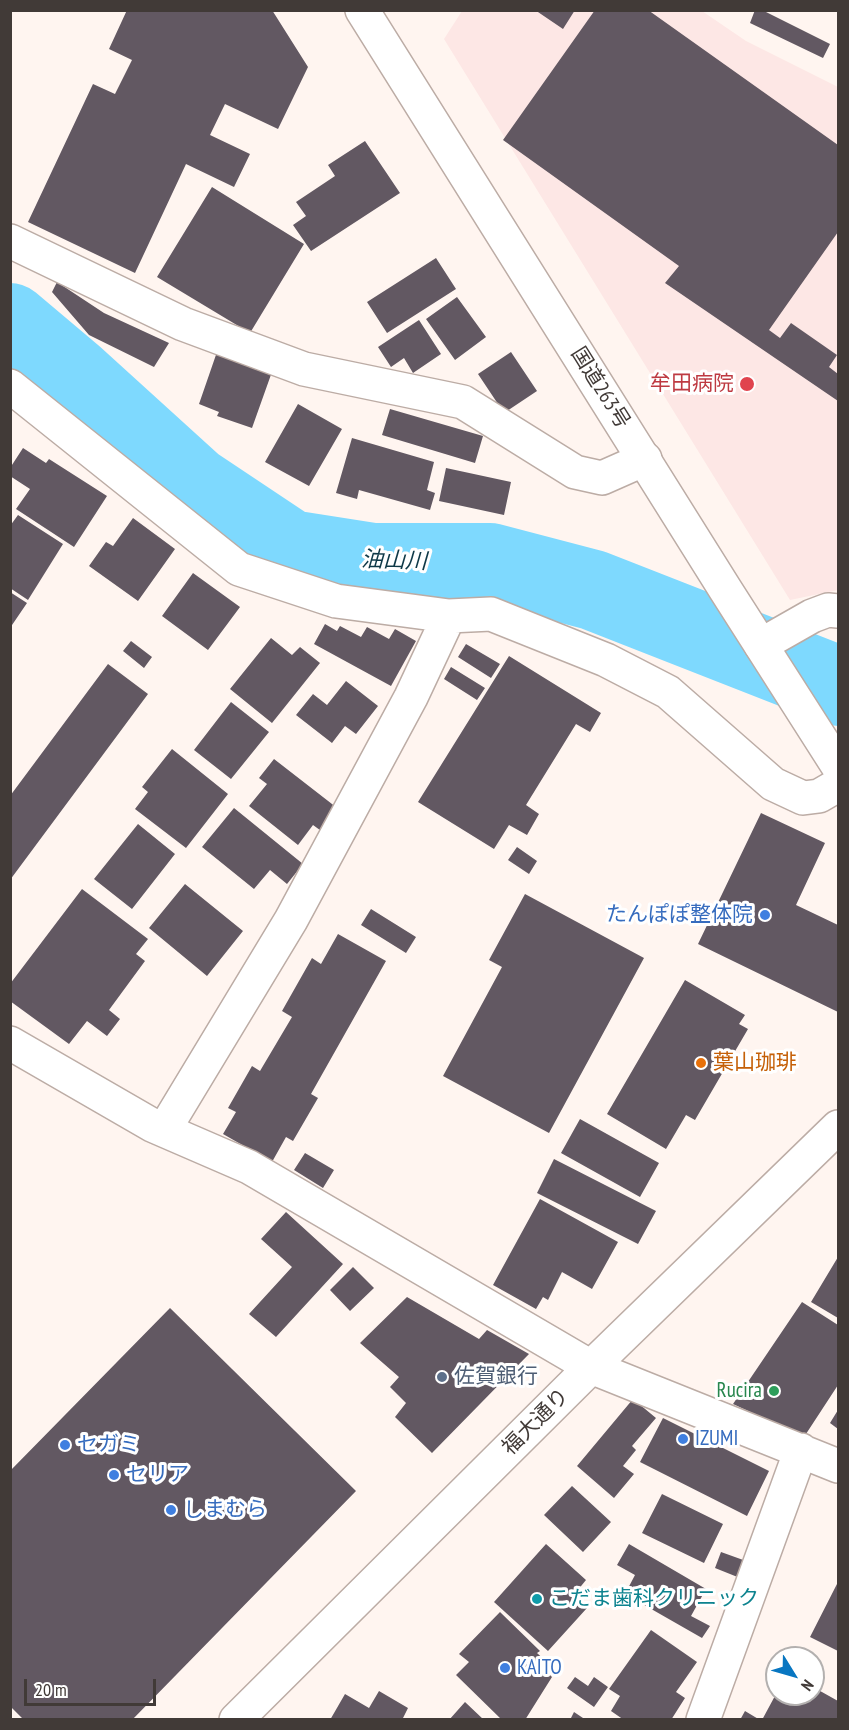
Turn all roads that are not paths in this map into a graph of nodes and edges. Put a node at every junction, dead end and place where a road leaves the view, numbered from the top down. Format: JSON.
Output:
{"nodes":[{"id":1,"x":362,"y":10,"type":"edge"},
{"id":2,"x":10,"y":241,"type":"edge"},
{"id":3,"x":10,"y":386,"type":"edge"},
{"id":4,"x":645,"y":459,"type":"junction"},
{"id":5,"x":838,"y":611,"type":"edge"},
{"id":6,"x":449,"y":616,"type":"junction"},
{"id":7,"x":761,"y":645,"type":"junction"},
{"id":8,"x":838,"y":766,"type":"edge"},
{"id":9,"x":838,"y":785,"type":"edge"},
{"id":10,"x":10,"y":1043,"type":"edge"},
{"id":11,"x":838,"y":1127,"type":"edge"},
{"id":12,"x":164,"y":1130,"type":"junction"},
{"id":13,"x":591,"y":1367,"type":"junction"},
{"id":14,"x":801,"y":1450,"type":"junction"},
{"id":15,"x":838,"y":1466,"type":"edge"},
{"id":16,"x":236,"y":1719,"type":"edge"},
{"id":17,"x":703,"y":1719,"type":"edge"}],
"edges":[{"from":1,"to":4,"type":"main road","name":"国道263号"},
{"from":2,"to":4,"type":"main road"},
{"from":3,"to":6,"type":"main road"},
{"from":4,"to":7,"type":"main road","name":"国道263号"},
{"from":5,"to":7,"type":"main road"},
{"from":6,"to":9,"type":"main road"},
{"from":6,"to":12,"type":"main road"},
{"from":7,"to":8,"type":"main road","name":"国道263号"},
{"from":10,"to":12,"type":"main road"},
{"from":11,"to":13,"type":"main road","name":"福大通り"},
{"from":12,"to":13,"type":"main road"},
{"from":13,"to":14,"type":"main road"},
{"from":13,"to":16,"type":"main road","name":"福大通り"},
{"from":14,"to":15,"type":"main road"},
{"from":14,"to":17,"type":"main road"}]}
